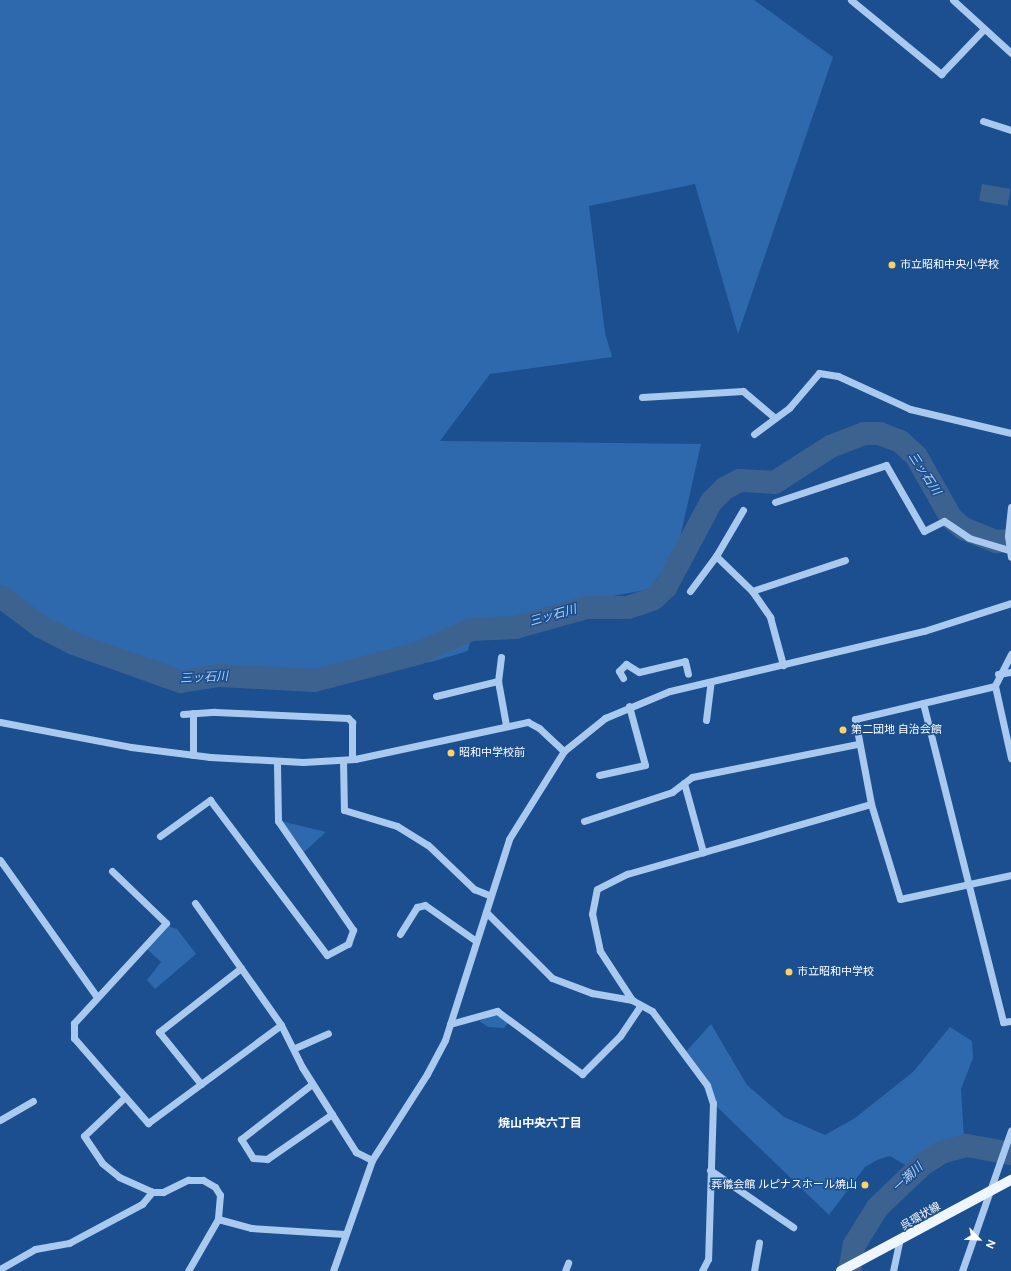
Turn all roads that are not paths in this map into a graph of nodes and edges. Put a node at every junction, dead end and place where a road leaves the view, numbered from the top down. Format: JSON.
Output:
{"nodes":[{"id":1,"x":851,"y":0,"type":"edge"},
{"id":2,"x":953,"y":0,"type":"edge"},
{"id":3,"x":983,"y":30,"type":"junction"},
{"id":4,"x":1011,"y":53,"type":"edge"},
{"id":5,"x":983,"y":120,"type":"dead end"},
{"id":6,"x":1011,"y":130,"type":"edge"},
{"id":7,"x":642,"y":397,"type":"dead end"},
{"id":8,"x":775,"y":418,"type":"junction"},
{"id":9,"x":1011,"y":433,"type":"edge"},
{"id":10,"x":754,"y":434,"type":"dead end"},
{"id":11,"x":775,"y":502,"type":"dead end"},
{"id":12,"x":1011,"y":507,"type":"edge"},
{"id":13,"x":743,"y":510,"type":"dead end"},
{"id":14,"x":1010,"y":550,"type":"edge"},
{"id":15,"x":716,"y":556,"type":"junction"},
{"id":16,"x":845,"y":560,"type":"dead end"},
{"id":17,"x":690,"y":590,"type":"dead end"},
{"id":18,"x":752,"y":591,"type":"junction"},
{"id":19,"x":1011,"y":603,"type":"edge"},
{"id":20,"x":1011,"y":654,"type":"edge"},
{"id":21,"x":501,"y":657,"type":"dead end"},
{"id":22,"x":783,"y":665,"type":"junction"},
{"id":23,"x":1011,"y":672,"type":"edge"},
{"id":24,"x":688,"y":674,"type":"dead end"},
{"id":25,"x":998,"y":674,"type":"junction"},
{"id":26,"x":623,"y":678,"type":"dead end"},
{"id":27,"x":498,"y":681,"type":"junction"},
{"id":28,"x":711,"y":682,"type":"junction"},
{"id":29,"x":995,"y":686,"type":"junction"},
{"id":30,"x":436,"y":696,"type":"dead end"},
{"id":31,"x":923,"y":704,"type":"junction"},
{"id":32,"x":629,"y":706,"type":"junction"},
{"id":33,"x":192,"y":713,"type":"junction"},
{"id":34,"x":183,"y":714,"type":"dead end"},
{"id":35,"x":706,"y":720,"type":"dead end"},
{"id":36,"x":0,"y":722,"type":"edge"},
{"id":37,"x":506,"y":725,"type":"junction"},
{"id":38,"x":1009,"y":737,"type":"edge"},
{"id":39,"x":857,"y":744,"type":"junction"},
{"id":40,"x":564,"y":752,"type":"junction"},
{"id":41,"x":193,"y":755,"type":"junction"},
{"id":42,"x":1011,"y":758,"type":"edge"},
{"id":43,"x":343,"y":760,"type":"junction"},
{"id":44,"x":352,"y":760,"type":"junction"},
{"id":45,"x":277,"y":761,"type":"junction"},
{"id":46,"x":599,"y":775,"type":"dead end"},
{"id":47,"x":684,"y":783,"type":"junction"},
{"id":48,"x":871,"y":804,"type":"junction"},
{"id":49,"x":584,"y":820,"type":"dead end"},
{"id":50,"x":160,"y":836,"type":"dead end"},
{"id":51,"x":703,"y":852,"type":"junction"},
{"id":52,"x":0,"y":860,"type":"edge"},
{"id":53,"x":112,"y":871,"type":"dead end"},
{"id":54,"x":1011,"y":874,"type":"edge"},
{"id":55,"x":968,"y":885,"type":"junction"},
{"id":56,"x":491,"y":896,"type":"junction"},
{"id":57,"x":195,"y":904,"type":"dead end"},
{"id":58,"x":486,"y":912,"type":"junction"},
{"id":59,"x":400,"y":934,"type":"dead end"},
{"id":60,"x":476,"y":942,"type":"junction"},
{"id":61,"x":241,"y":968,"type":"junction"},
{"id":62,"x":96,"y":997,"type":"junction"},
{"id":63,"x":632,"y":1000,"type":"junction"},
{"id":64,"x":642,"y":1004,"type":"junction"},
{"id":65,"x":1011,"y":1021,"type":"edge"},
{"id":66,"x":450,"y":1024,"type":"junction"},
{"id":67,"x":281,"y":1025,"type":"junction"},
{"id":68,"x":328,"y":1034,"type":"dead end"},
{"id":69,"x":295,"y":1048,"type":"junction"},
{"id":70,"x":201,"y":1084,"type":"junction"},
{"id":71,"x":312,"y":1084,"type":"junction"},
{"id":72,"x":124,"y":1098,"type":"junction"},
{"id":73,"x":33,"y":1101,"type":"dead end"},
{"id":74,"x":332,"y":1114,"type":"junction"},
{"id":75,"x":0,"y":1120,"type":"edge"},
{"id":76,"x":1010,"y":1133,"type":"edge"},
{"id":77,"x":372,"y":1160,"type":"junction"},
{"id":78,"x":710,"y":1170,"type":"junction"},
{"id":79,"x":1011,"y":1180,"type":"edge"},
{"id":80,"x":152,"y":1192,"type":"junction"},
{"id":81,"x":989,"y":1192,"type":"junction"},
{"id":82,"x":218,"y":1219,"type":"junction"},
{"id":83,"x":793,"y":1227,"type":"dead end"},
{"id":84,"x":345,"y":1234,"type":"junction"},
{"id":85,"x":759,"y":1242,"type":"dead end"},
{"id":86,"x":899,"y":1243,"type":"junction"},
{"id":87,"x":568,"y":1263,"type":"dead end"},
{"id":88,"x":0,"y":1270,"type":"edge"},
{"id":89,"x":188,"y":1271,"type":"edge"},
{"id":90,"x":333,"y":1271,"type":"edge"},
{"id":91,"x":565,"y":1271,"type":"edge"},
{"id":92,"x":702,"y":1271,"type":"edge"},
{"id":93,"x":754,"y":1271,"type":"edge"},
{"id":94,"x":841,"y":1271,"type":"edge"},
{"id":95,"x":893,"y":1271,"type":"edge"},
{"id":96,"x":962,"y":1271,"type":"edge"}],
"edges":[{"from":1,"to":3,"type":"street"},
{"from":2,"to":3,"type":"street"},
{"from":3,"to":4,"type":"street"},
{"from":5,"to":6,"type":"street"},
{"from":7,"to":8,"type":"street"},
{"from":8,"to":9,"type":"street"},
{"from":8,"to":10,"type":"street"},
{"from":11,"to":14,"type":"street"},
{"from":12,"to":14,"type":"street"},
{"from":13,"to":15,"type":"street"},
{"from":15,"to":17,"type":"street"},
{"from":15,"to":18,"type":"street"},
{"from":16,"to":18,"type":"street"},
{"from":18,"to":22,"type":"street"},
{"from":19,"to":22,"type":"street"},
{"from":20,"to":25,"type":"street"},
{"from":21,"to":27,"type":"street"},
{"from":22,"to":28,"type":"street"},
{"from":23,"to":25,"type":"street"},
{"from":24,"to":26,"type":"street"},
{"from":25,"to":29,"type":"street"},
{"from":27,"to":30,"type":"street"},
{"from":27,"to":37,"type":"street"},
{"from":28,"to":32,"type":"street"},
{"from":28,"to":35,"type":"street"},
{"from":29,"to":31,"type":"street"},
{"from":29,"to":38,"type":"street"},
{"from":31,"to":39,"type":"street"},
{"from":31,"to":55,"type":"street"},
{"from":32,"to":40,"type":"street"},
{"from":32,"to":46,"type":"street"},
{"from":33,"to":34,"type":"street"},
{"from":33,"to":41,"type":"street"},
{"from":33,"to":44,"type":"street"},
{"from":36,"to":41,"type":"street"},
{"from":37,"to":40,"type":"street"},
{"from":37,"to":44,"type":"street"},
{"from":38,"to":42,"type":"street"},
{"from":39,"to":47,"type":"street"},
{"from":39,"to":48,"type":"street"},
{"from":40,"to":56,"type":"street"},
{"from":41,"to":45,"type":"street"},
{"from":43,"to":44,"type":"street"},
{"from":43,"to":45,"type":"street"},
{"from":43,"to":56,"type":"street"},
{"from":45,"to":50,"type":"street"},
{"from":47,"to":49,"type":"street"},
{"from":47,"to":51,"type":"street"},
{"from":48,"to":51,"type":"street"},
{"from":48,"to":55,"type":"street"},
{"from":51,"to":63,"type":"street"},
{"from":52,"to":62,"type":"street"},
{"from":53,"to":62,"type":"street"},
{"from":54,"to":55,"type":"street"},
{"from":55,"to":65,"type":"street"},
{"from":56,"to":58,"type":"street"},
{"from":57,"to":61,"type":"street"},
{"from":58,"to":60,"type":"street"},
{"from":58,"to":63,"type":"street"},
{"from":59,"to":60,"type":"street"},
{"from":60,"to":66,"type":"street"},
{"from":61,"to":67,"type":"street"},
{"from":61,"to":70,"type":"street"},
{"from":62,"to":72,"type":"street"},
{"from":63,"to":64,"type":"street"},
{"from":64,"to":66,"type":"street"},
{"from":64,"to":78,"type":"street"},
{"from":66,"to":77,"type":"street"},
{"from":67,"to":69,"type":"street"},
{"from":67,"to":70,"type":"street"},
{"from":68,"to":69,"type":"street"},
{"from":69,"to":71,"type":"street"},
{"from":70,"to":72,"type":"street"},
{"from":71,"to":74,"type":"street"},
{"from":71,"to":74,"type":"street"},
{"from":72,"to":80,"type":"street"},
{"from":73,"to":75,"type":"street"},
{"from":74,"to":77,"type":"street"},
{"from":76,"to":81,"type":"street"},
{"from":77,"to":84,"type":"street"},
{"from":78,"to":83,"type":"street"},
{"from":78,"to":92,"type":"street"},
{"from":79,"to":81,"type":"main road","name":"呉環状線"},
{"from":80,"to":82,"type":"street"},
{"from":80,"to":88,"type":"street"},
{"from":81,"to":86,"type":"main road","name":"呉環状線"},
{"from":81,"to":96,"type":"street"},
{"from":82,"to":84,"type":"street"},
{"from":82,"to":89,"type":"street"},
{"from":84,"to":90,"type":"street"},
{"from":85,"to":93,"type":"street"},
{"from":86,"to":94,"type":"main road","name":"呉環状線"},
{"from":86,"to":95,"type":"street"},
{"from":87,"to":91,"type":"street"}]}
